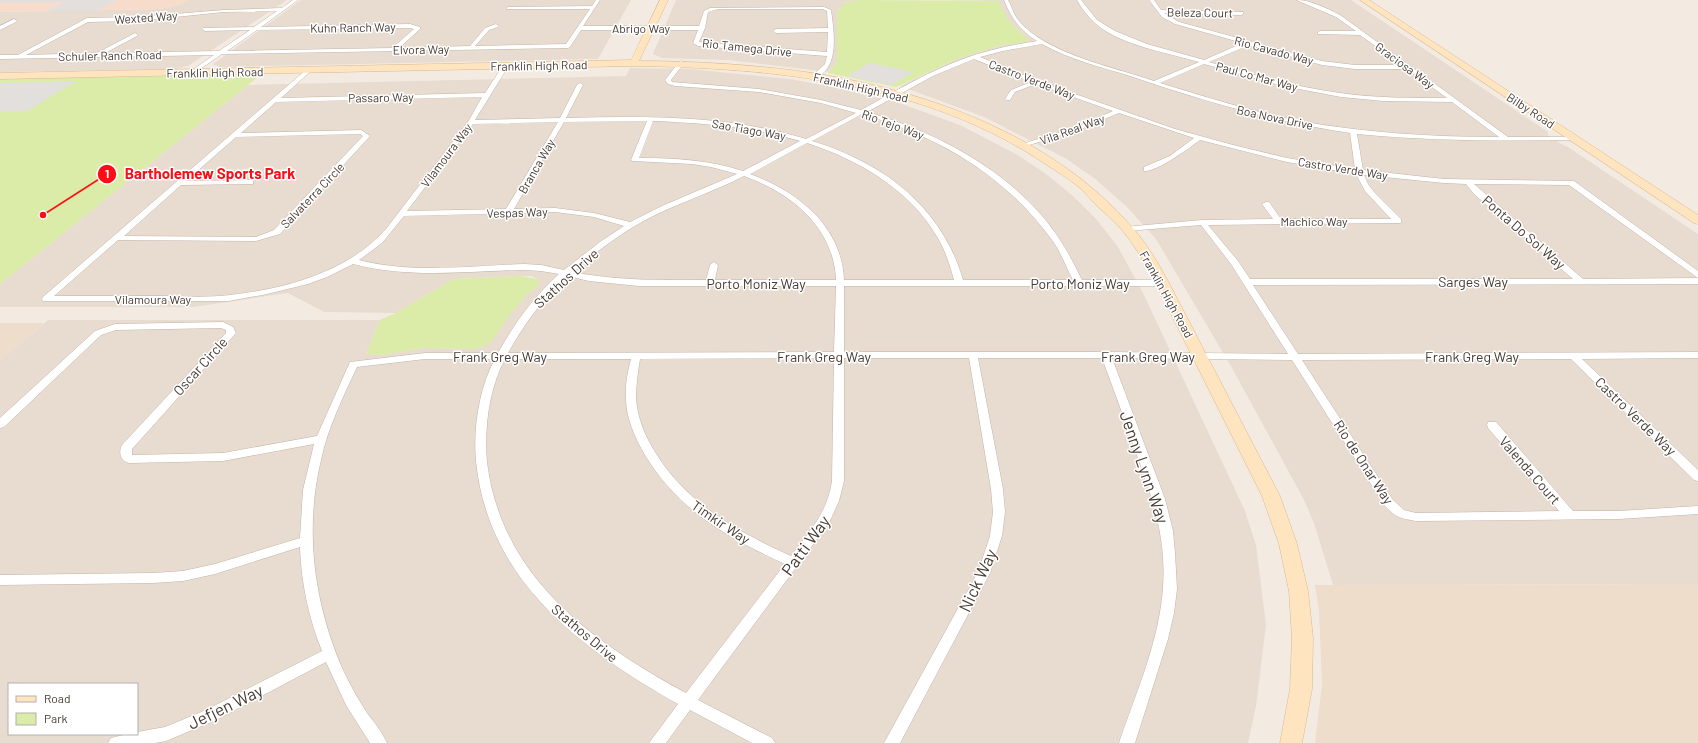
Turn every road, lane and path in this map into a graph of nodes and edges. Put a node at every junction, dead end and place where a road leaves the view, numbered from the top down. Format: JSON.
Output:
{"nodes":[{"id":1,"x":296,"y":0,"type":"edge"},
{"id":2,"x":598,"y":0,"type":"edge"},
{"id":3,"x":664,"y":0,"type":"edge"},
{"id":4,"x":1006,"y":0,"type":"edge"},
{"id":5,"x":1079,"y":0,"type":"edge"},
{"id":6,"x":1150,"y":0,"type":"edge"},
{"id":7,"x":1298,"y":0,"type":"edge"},
{"id":8,"x":1364,"y":0,"type":"edge"},
{"id":9,"x":594,"y":7,"type":"junction"},
{"id":10,"x":508,"y":8,"type":"dead end"},
{"id":11,"x":283,"y":9,"type":"junction"},
{"id":12,"x":1159,"y":11,"type":"junction"},
{"id":13,"x":1241,"y":13,"type":"dead end"},
{"id":14,"x":0,"y":22,"type":"edge"},
{"id":15,"x":496,"y":26,"type":"dead end"},
{"id":16,"x":0,"y":28,"type":"edge"},
{"id":17,"x":205,"y":28,"type":"dead end"},
{"id":18,"x":579,"y":28,"type":"junction"},
{"id":19,"x":651,"y":28,"type":"junction"},
{"id":20,"x":702,"y":28,"type":"junction"},
{"id":21,"x":255,"y":29,"type":"junction"},
{"id":22,"x":829,"y":30,"type":"junction"},
{"id":23,"x":776,"y":31,"type":"dead end"},
{"id":24,"x":1320,"y":33,"type":"dead end"},
{"id":25,"x":1362,"y":33,"type":"junction"},
{"id":26,"x":135,"y":35,"type":"dead end"},
{"id":27,"x":1043,"y":42,"type":"junction"},
{"id":28,"x":1248,"y":43,"type":"junction"},
{"id":29,"x":471,"y":48,"type":"junction"},
{"id":30,"x":393,"y":50,"type":"junction"},
{"id":31,"x":219,"y":54,"type":"junction"},
{"id":32,"x":830,"y":54,"type":"junction"},
{"id":33,"x":98,"y":55,"type":"junction"},
{"id":34,"x":0,"y":57,"type":"edge"},
{"id":35,"x":18,"y":57,"type":"junction"},
{"id":36,"x":975,"y":57,"type":"junction"},
{"id":37,"x":634,"y":62,"type":"junction"},
{"id":38,"x":1204,"y":62,"type":"junction"},
{"id":39,"x":681,"y":63,"type":"junction"},
{"id":40,"x":506,"y":65,"type":"junction"},
{"id":41,"x":1408,"y":67,"type":"junction"},
{"id":42,"x":309,"y":70,"type":"junction"},
{"id":43,"x":193,"y":72,"type":"junction"},
{"id":44,"x":0,"y":76,"type":"edge"},
{"id":45,"x":815,"y":76,"type":"junction"},
{"id":46,"x":1036,"y":82,"type":"junction"},
{"id":47,"x":1154,"y":83,"type":"junction"},
{"id":48,"x":580,"y":84,"type":"dead end"},
{"id":49,"x":896,"y":94,"type":"junction"},
{"id":50,"x":487,"y":95,"type":"junction"},
{"id":51,"x":1008,"y":99,"type":"dead end"},
{"id":52,"x":275,"y":100,"type":"junction"},
{"id":53,"x":1454,"y":100,"type":"junction"},
{"id":54,"x":1119,"y":111,"type":"junction"},
{"id":55,"x":862,"y":112,"type":"junction"},
{"id":56,"x":651,"y":119,"type":"junction"},
{"id":57,"x":562,"y":120,"type":"junction"},
{"id":58,"x":471,"y":122,"type":"junction"},
{"id":59,"x":1353,"y":132,"type":"junction"},
{"id":60,"x":234,"y":135,"type":"junction"},
{"id":61,"x":1199,"y":138,"type":"junction"},
{"id":62,"x":1575,"y":138,"type":"junction"},
{"id":63,"x":1507,"y":139,"type":"junction"},
{"id":64,"x":806,"y":141,"type":"junction"},
{"id":65,"x":1024,"y":145,"type":"junction"},
{"id":66,"x":1147,"y":169,"type":"dead end"},
{"id":67,"x":1360,"y":172,"type":"junction"},
{"id":68,"x":743,"y":174,"type":"junction"},
{"id":69,"x":250,"y":182,"type":"dead end"},
{"id":70,"x":1468,"y":182,"type":"junction"},
{"id":71,"x":179,"y":183,"type":"junction"},
{"id":72,"x":1266,"y":204,"type":"dead end"},
{"id":73,"x":509,"y":212,"type":"junction"},
{"id":74,"x":401,"y":214,"type":"junction"},
{"id":75,"x":1698,"y":220,"type":"edge"},
{"id":76,"x":1279,"y":221,"type":"junction"},
{"id":77,"x":1202,"y":222,"type":"junction"},
{"id":78,"x":631,"y":225,"type":"junction"},
{"id":79,"x":1127,"y":229,"type":"junction"},
{"id":80,"x":115,"y":238,"type":"junction"},
{"id":81,"x":352,"y":261,"type":"junction"},
{"id":82,"x":714,"y":265,"type":"dead end"},
{"id":83,"x":566,"y":273,"type":"junction"},
{"id":84,"x":1698,"y":275,"type":"edge"},
{"id":85,"x":1580,"y":281,"type":"junction"},
{"id":86,"x":1698,"y":281,"type":"edge"},
{"id":87,"x":1247,"y":282,"type":"junction"},
{"id":88,"x":840,"y":283,"type":"junction"},
{"id":89,"x":959,"y":283,"type":"junction"},
{"id":90,"x":1079,"y":283,"type":"junction"},
{"id":91,"x":1162,"y":283,"type":"junction"},
{"id":92,"x":710,"y":284,"type":"junction"},
{"id":93,"x":973,"y":355,"type":"junction"},
{"id":94,"x":1106,"y":355,"type":"junction"},
{"id":95,"x":1573,"y":355,"type":"junction"},
{"id":96,"x":1698,"y":355,"type":"edge"},
{"id":97,"x":500,"y":356,"type":"junction"},
{"id":98,"x":636,"y":356,"type":"junction"},
{"id":99,"x":839,"y":356,"type":"junction"},
{"id":100,"x":1200,"y":356,"type":"junction"},
{"id":101,"x":1296,"y":357,"type":"junction"},
{"id":102,"x":0,"y":424,"type":"edge"},
{"id":103,"x":1492,"y":425,"type":"dead end"},
{"id":104,"x":321,"y":439,"type":"junction"},
{"id":105,"x":1698,"y":477,"type":"edge"},
{"id":106,"x":1698,"y":510,"type":"edge"},
{"id":107,"x":1569,"y":515,"type":"junction"},
{"id":108,"x":306,"y":541,"type":"junction"},
{"id":109,"x":793,"y":562,"type":"junction"},
{"id":110,"x":0,"y":580,"type":"edge"},
{"id":111,"x":329,"y":654,"type":"junction"},
{"id":112,"x":688,"y":702,"type":"junction"},
{"id":113,"x":116,"y":743,"type":"edge"},
{"id":114,"x":379,"y":743,"type":"edge"},
{"id":115,"x":657,"y":743,"type":"edge"},
{"id":116,"x":767,"y":743,"type":"edge"},
{"id":117,"x":892,"y":743,"type":"edge"},
{"id":118,"x":1127,"y":743,"type":"edge"},
{"id":119,"x":1291,"y":743,"type":"edge"}],
"edges":[{"from":1,"to":11,"type":"street"},
{"from":2,"to":9,"type":"street","name":"Elvora Way"},
{"from":3,"to":19,"type":"street"},
{"from":4,"to":27,"type":"street","name":"Boa Nova Drive"},
{"from":5,"to":38,"type":"street","name":"Paul Co Mar Way"},
{"from":6,"to":12,"type":"street","name":"Rio Cavado Way"},
{"from":7,"to":25,"type":"street","name":"Graciosa Way"},
{"from":8,"to":62,"type":"street","name":"Bilby Road"},
{"from":9,"to":10,"type":"street"},
{"from":9,"to":18,"type":"street","name":"Elvora Way"},
{"from":11,"to":21,"type":"street"},
{"from":11,"to":35,"type":"street","name":"Wexted Way"},
{"from":12,"to":13,"type":"street","name":"Beleza Court"},
{"from":12,"to":28,"type":"street","name":"Rio Cavado Way"},
{"from":14,"to":16,"type":"street"},
{"from":15,"to":29,"type":"street"},
{"from":17,"to":21,"type":"street"},
{"from":18,"to":19,"type":"street","name":"Abrigo Way"},
{"from":18,"to":29,"type":"street","name":"Elvora Way"},
{"from":19,"to":20,"type":"street","name":"Abrigo Way"},
{"from":19,"to":37,"type":"street"},
{"from":20,"to":22,"type":"street","name":"Rio Tamega Drive"},
{"from":20,"to":32,"type":"street","name":"Rio Tamega Drive"},
{"from":21,"to":30,"type":"street","name":"Kuhn Ranch Way"},
{"from":21,"to":31,"type":"street"},
{"from":22,"to":23,"type":"street"},
{"from":22,"to":32,"type":"street","name":"Rio Tamega Drive"},
{"from":24,"to":25,"type":"street"},
{"from":25,"to":41,"type":"street","name":"Graciosa Way"},
{"from":26,"to":33,"type":"street"},
{"from":27,"to":36,"type":"street","name":"Stathos Drive"},
{"from":27,"to":47,"type":"street","name":"Boa Nova Drive"},
{"from":28,"to":38,"type":"street"},
{"from":28,"to":41,"type":"street","name":"Rio Cavado Way"},
{"from":29,"to":30,"type":"street","name":"Elvora Way"},
{"from":30,"to":31,"type":"street","name":"Elvora Way"},
{"from":31,"to":33,"type":"street","name":"Schuler Ranch Road"},
{"from":31,"to":43,"type":"street"},
{"from":32,"to":45,"type":"street"},
{"from":33,"to":35,"type":"street","name":"Schuler Ranch Road"},
{"from":34,"to":35,"type":"street","name":"Schuler Ranch Road"},
{"from":36,"to":46,"type":"street","name":"Castro Verde Way"},
{"from":36,"to":49,"type":"street","name":"Stathos Drive"},
{"from":37,"to":39,"type":"street","name":"Franklin High Road"},
{"from":37,"to":40,"type":"street","name":"Franklin High Road"},
{"from":38,"to":47,"type":"street"},
{"from":38,"to":53,"type":"street","name":"Paul Co Mar Way"},
{"from":39,"to":45,"type":"street","name":"Franklin High Road"},
{"from":39,"to":55,"type":"street","name":"Rio Tejo Way"},
{"from":40,"to":42,"type":"street","name":"Franklin High Road"},
{"from":40,"to":50,"type":"street","name":"Vilamoura Way"},
{"from":41,"to":53,"type":"street","name":"Graciosa Way"},
{"from":42,"to":43,"type":"street","name":"Franklin High Road"},
{"from":42,"to":52,"type":"street","name":"Vilamoura Way"},
{"from":43,"to":44,"type":"street","name":"Franklin High Road"},
{"from":45,"to":49,"type":"street","name":"Franklin High Road"},
{"from":46,"to":51,"type":"street"},
{"from":46,"to":54,"type":"street","name":"Castro Verde Way"},
{"from":47,"to":59,"type":"street","name":"Boa Nova Drive"},
{"from":48,"to":57,"type":"street","name":"Branca Way"},
{"from":49,"to":55,"type":"street","name":"Stathos Drive"},
{"from":49,"to":65,"type":"street","name":"Franklin High Road"},
{"from":50,"to":52,"type":"street","name":"Passaro Way"},
{"from":50,"to":58,"type":"street","name":"Vilamoura Way"},
{"from":52,"to":60,"type":"street","name":"Vilamoura Way"},
{"from":53,"to":63,"type":"street","name":"Graciosa Way"},
{"from":54,"to":61,"type":"street","name":"Castro Verde Way"},
{"from":54,"to":65,"type":"street","name":"Vila Real Way"},
{"from":55,"to":64,"type":"street","name":"Stathos Drive"},
{"from":55,"to":90,"type":"street","name":"Rio Tejo Way"},
{"from":56,"to":57,"type":"street","name":"Sao Tiago Way"},
{"from":56,"to":64,"type":"street","name":"Sao Tiago Way"},
{"from":56,"to":68,"type":"street","name":"Patti Way"},
{"from":57,"to":58,"type":"street","name":"Sao Tiago Way"},
{"from":57,"to":73,"type":"street","name":"Branca Way"},
{"from":58,"to":74,"type":"street","name":"Vilamoura Way"},
{"from":59,"to":63,"type":"street","name":"Boa Nova Drive"},
{"from":59,"to":67,"type":"street","name":"Machico Way"},
{"from":60,"to":71,"type":"street","name":"Vilamoura Way"},
{"from":60,"to":80,"type":"street","name":"Salvaterra Circle"},
{"from":61,"to":66,"type":"street"},
{"from":61,"to":67,"type":"street","name":"Castro Verde Way"},
{"from":62,"to":63,"type":"street","name":"Boa Nova Drive"},
{"from":62,"to":75,"type":"street","name":"Bilby Road"},
{"from":64,"to":68,"type":"street","name":"Stathos Drive"},
{"from":64,"to":89,"type":"street","name":"Sao Tiago Way"},
{"from":65,"to":79,"type":"street","name":"Franklin High Road"},
{"from":67,"to":70,"type":"street","name":"Castro Verde Way"},
{"from":67,"to":76,"type":"street","name":"Machico Way"},
{"from":68,"to":78,"type":"street","name":"Stathos Drive"},
{"from":68,"to":88,"type":"street","name":"Patti Way"},
{"from":69,"to":71,"type":"street"},
{"from":70,"to":84,"type":"street","name":"Castro Verde Way"},
{"from":70,"to":85,"type":"street","name":"Ponta Do Sol Way"},
{"from":71,"to":80,"type":"street","name":"Vilamoura Way"},
{"from":72,"to":76,"type":"street"},
{"from":73,"to":74,"type":"street","name":"Vespas Way"},
{"from":73,"to":78,"type":"street","name":"Vespas Way"},
{"from":74,"to":81,"type":"street","name":"Vilamoura Way"},
{"from":76,"to":77,"type":"street","name":"Machico Way"},
{"from":77,"to":79,"type":"street","name":"Machico Way"},
{"from":77,"to":87,"type":"street","name":"Rio de Onar Way"},
{"from":78,"to":83,"type":"street","name":"Stathos Drive"},
{"from":79,"to":91,"type":"street","name":"Franklin High Road"},
{"from":80,"to":81,"type":"street","name":"Vilamoura Way"},
{"from":81,"to":83,"type":"street","name":"Porto Moniz Way"},
{"from":82,"to":92,"type":"street"},
{"from":83,"to":92,"type":"street","name":"Porto Moniz Way"},
{"from":83,"to":97,"type":"street","name":"Stathos Drive"},
{"from":85,"to":86,"type":"street","name":"Sarges Way"},
{"from":85,"to":87,"type":"street","name":"Sarges Way"},
{"from":87,"to":101,"type":"street","name":"Rio de Onar Way"},
{"from":88,"to":89,"type":"street","name":"Porto Moniz Way"},
{"from":88,"to":92,"type":"street","name":"Porto Moniz Way"},
{"from":88,"to":99,"type":"street","name":"Patti Way"},
{"from":89,"to":90,"type":"street","name":"Porto Moniz Way"},
{"from":90,"to":91,"type":"street","name":"Porto Moniz Way"},
{"from":91,"to":100,"type":"street","name":"Franklin High Road"},
{"from":93,"to":94,"type":"street","name":"Frank Greg Way"},
{"from":93,"to":99,"type":"street","name":"Frank Greg Way"},
{"from":93,"to":117,"type":"street","name":"Nick Way"},
{"from":94,"to":100,"type":"street","name":"Frank Greg Way"},
{"from":94,"to":118,"type":"street","name":"Jenny Lynn Way"},
{"from":95,"to":96,"type":"street","name":"Frank Greg Way"},
{"from":95,"to":101,"type":"street","name":"Frank Greg Way"},
{"from":95,"to":105,"type":"street","name":"Castro Verde Way"},
{"from":97,"to":98,"type":"street","name":"Frank Greg Way"},
{"from":97,"to":104,"type":"street","name":"Frank Greg Way"},
{"from":97,"to":112,"type":"street","name":"Stathos Drive"},
{"from":98,"to":99,"type":"street","name":"Frank Greg Way"},
{"from":98,"to":109,"type":"street","name":"Timkir Way"},
{"from":99,"to":109,"type":"street","name":"Patti Way"},
{"from":100,"to":101,"type":"street","name":"Frank Greg Way"},
{"from":100,"to":119,"type":"street","name":"Franklin High Road"},
{"from":101,"to":107,"type":"street","name":"Rio de Onar Way"},
{"from":102,"to":104,"type":"street","name":"Oscar Circle"},
{"from":103,"to":107,"type":"street","name":"Valenda Court"},
{"from":104,"to":108,"type":"street","name":"Frank Greg Way"},
{"from":106,"to":107,"type":"street","name":"Rio de Onar Way"},
{"from":108,"to":110,"type":"street"},
{"from":108,"to":111,"type":"street","name":"Frank Greg Way"},
{"from":109,"to":112,"type":"street","name":"Patti Way"},
{"from":111,"to":113,"type":"street","name":"Jefjen Way"},
{"from":111,"to":114,"type":"street","name":"Frank Greg Way"},
{"from":112,"to":115,"type":"street","name":"Patti Way"},
{"from":112,"to":116,"type":"street","name":"Stathos Drive"}]}
